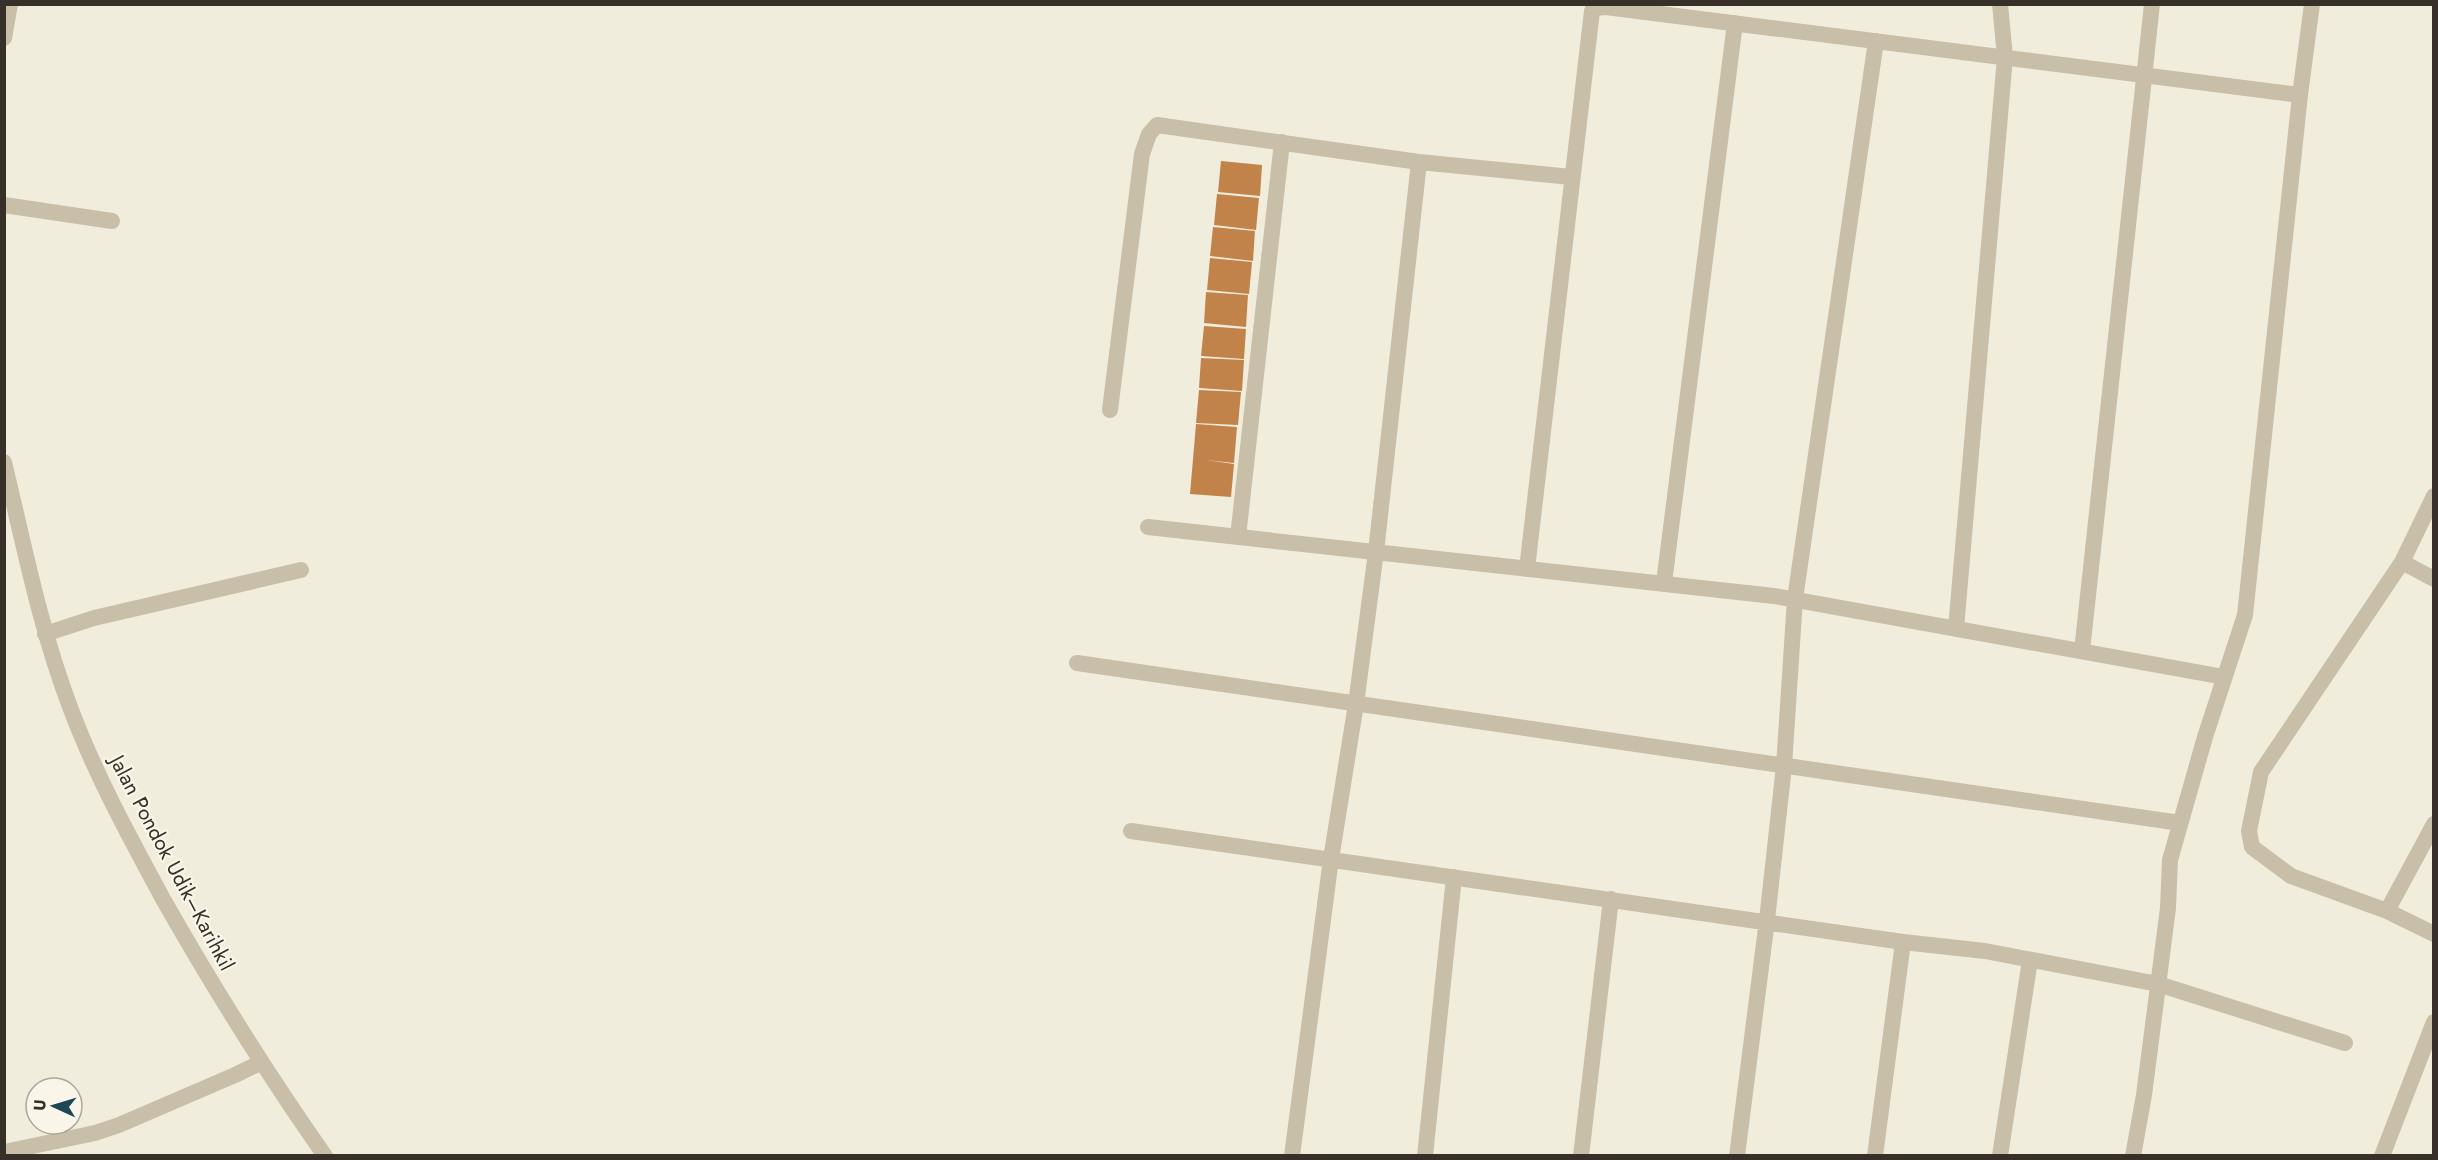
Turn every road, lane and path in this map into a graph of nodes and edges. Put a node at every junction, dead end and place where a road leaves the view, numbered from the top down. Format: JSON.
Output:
{"nodes":[{"id":1,"x":10,"y":4,"type":"edge"},
{"id":2,"x":2000,"y":4,"type":"edge"},
{"id":3,"x":2152,"y":4,"type":"edge"},
{"id":4,"x":2312,"y":4,"type":"edge"},
{"id":5,"x":1735,"y":23,"type":"junction"},
{"id":6,"x":4,"y":38,"type":"edge"},
{"id":7,"x":1876,"y":41,"type":"junction"},
{"id":8,"x":2005,"y":57,"type":"junction"},
{"id":9,"x":2143,"y":75,"type":"junction"},
{"id":10,"x":2300,"y":95,"type":"junction"},
{"id":11,"x":1282,"y":142,"type":"junction"},
{"id":12,"x":1419,"y":162,"type":"junction"},
{"id":13,"x":1571,"y":177,"type":"junction"},
{"id":14,"x":4,"y":205,"type":"edge"},
{"id":15,"x":112,"y":221,"type":"dead end"},
{"id":16,"x":1110,"y":410,"type":"dead end"},
{"id":17,"x":4,"y":462,"type":"edge"},
{"id":18,"x":2433,"y":496,"type":"edge"},
{"id":19,"x":1148,"y":527,"type":"dead end"},
{"id":20,"x":1238,"y":537,"type":"junction"},
{"id":21,"x":1376,"y":552,"type":"junction"},
{"id":22,"x":2402,"y":562,"type":"junction"},
{"id":23,"x":1527,"y":569,"type":"junction"},
{"id":24,"x":301,"y":570,"type":"dead end"},
{"id":25,"x":2433,"y":579,"type":"edge"},
{"id":26,"x":1664,"y":583,"type":"junction"},
{"id":27,"x":1795,"y":599,"type":"junction"},
{"id":28,"x":1956,"y":629,"type":"junction"},
{"id":29,"x":45,"y":634,"type":"junction"},
{"id":30,"x":2082,"y":651,"type":"junction"},
{"id":31,"x":1077,"y":663,"type":"dead end"},
{"id":32,"x":2224,"y":677,"type":"junction"},
{"id":33,"x":1356,"y":704,"type":"junction"},
{"id":34,"x":1784,"y":766,"type":"junction"},
{"id":35,"x":2180,"y":824,"type":"junction"},
{"id":36,"x":2433,"y":824,"type":"edge"},
{"id":37,"x":1131,"y":831,"type":"dead end"},
{"id":38,"x":1330,"y":859,"type":"junction"},
{"id":39,"x":1454,"y":877,"type":"junction"},
{"id":40,"x":1611,"y":898,"type":"junction"},
{"id":41,"x":2387,"y":911,"type":"junction"},
{"id":42,"x":1767,"y":920,"type":"junction"},
{"id":43,"x":2433,"y":934,"type":"edge"},
{"id":44,"x":1903,"y":942,"type":"junction"},
{"id":45,"x":2030,"y":960,"type":"junction"},
{"id":46,"x":2158,"y":984,"type":"junction"},
{"id":47,"x":2433,"y":1022,"type":"edge"},
{"id":48,"x":2345,"y":1043,"type":"dead end"},
{"id":49,"x":260,"y":1062,"type":"junction"},
{"id":50,"x":4,"y":1152,"type":"edge"},
{"id":51,"x":325,"y":1155,"type":"edge"},
{"id":52,"x":1292,"y":1155,"type":"edge"},
{"id":53,"x":1425,"y":1155,"type":"edge"},
{"id":54,"x":1581,"y":1155,"type":"edge"},
{"id":55,"x":1737,"y":1155,"type":"edge"},
{"id":56,"x":1875,"y":1155,"type":"edge"},
{"id":57,"x":2000,"y":1155,"type":"edge"},
{"id":58,"x":2133,"y":1155,"type":"edge"},
{"id":59,"x":2382,"y":1155,"type":"edge"}],
"edges":[{"from":1,"to":6,"type":"street"},
{"from":2,"to":8,"type":"street"},
{"from":3,"to":9,"type":"street"},
{"from":4,"to":10,"type":"street"},
{"from":5,"to":7,"type":"street"},
{"from":5,"to":13,"type":"street"},
{"from":5,"to":26,"type":"street"},
{"from":7,"to":8,"type":"street"},
{"from":7,"to":27,"type":"street"},
{"from":8,"to":9,"type":"street"},
{"from":8,"to":28,"type":"street"},
{"from":9,"to":10,"type":"street"},
{"from":9,"to":30,"type":"street"},
{"from":10,"to":32,"type":"street"},
{"from":11,"to":12,"type":"street"},
{"from":11,"to":16,"type":"street"},
{"from":11,"to":20,"type":"street"},
{"from":12,"to":13,"type":"street"},
{"from":12,"to":21,"type":"street"},
{"from":13,"to":23,"type":"street"},
{"from":14,"to":15,"type":"street"},
{"from":17,"to":29,"type":"street","name":"Jalan Pondok Udik–Karihkil"},
{"from":18,"to":22,"type":"street"},
{"from":19,"to":20,"type":"street"},
{"from":20,"to":21,"type":"street"},
{"from":21,"to":23,"type":"street"},
{"from":21,"to":33,"type":"street"},
{"from":22,"to":25,"type":"street"},
{"from":22,"to":41,"type":"street"},
{"from":23,"to":26,"type":"street"},
{"from":24,"to":29,"type":"street"},
{"from":26,"to":27,"type":"street"},
{"from":27,"to":28,"type":"street"},
{"from":27,"to":34,"type":"street"},
{"from":28,"to":30,"type":"street"},
{"from":29,"to":49,"type":"street","name":"Jalan Pondok Udik–Karihkil"},
{"from":30,"to":32,"type":"street"},
{"from":31,"to":33,"type":"street"},
{"from":32,"to":35,"type":"street"},
{"from":33,"to":34,"type":"street"},
{"from":33,"to":38,"type":"street"},
{"from":34,"to":35,"type":"street"},
{"from":34,"to":42,"type":"street"},
{"from":35,"to":46,"type":"street"},
{"from":36,"to":41,"type":"street"},
{"from":37,"to":38,"type":"street"},
{"from":38,"to":39,"type":"street"},
{"from":38,"to":52,"type":"street"},
{"from":39,"to":40,"type":"street"},
{"from":39,"to":53,"type":"street"},
{"from":40,"to":42,"type":"street"},
{"from":40,"to":54,"type":"street"},
{"from":41,"to":43,"type":"street"},
{"from":42,"to":44,"type":"street"},
{"from":42,"to":55,"type":"street"},
{"from":44,"to":45,"type":"street"},
{"from":44,"to":56,"type":"street"},
{"from":45,"to":46,"type":"street"},
{"from":45,"to":57,"type":"street"},
{"from":46,"to":48,"type":"street"},
{"from":46,"to":58,"type":"street"},
{"from":47,"to":59,"type":"street"},
{"from":49,"to":50,"type":"street"},
{"from":49,"to":51,"type":"street","name":"Jalan Pondok Udik–Karihkil"}]}
